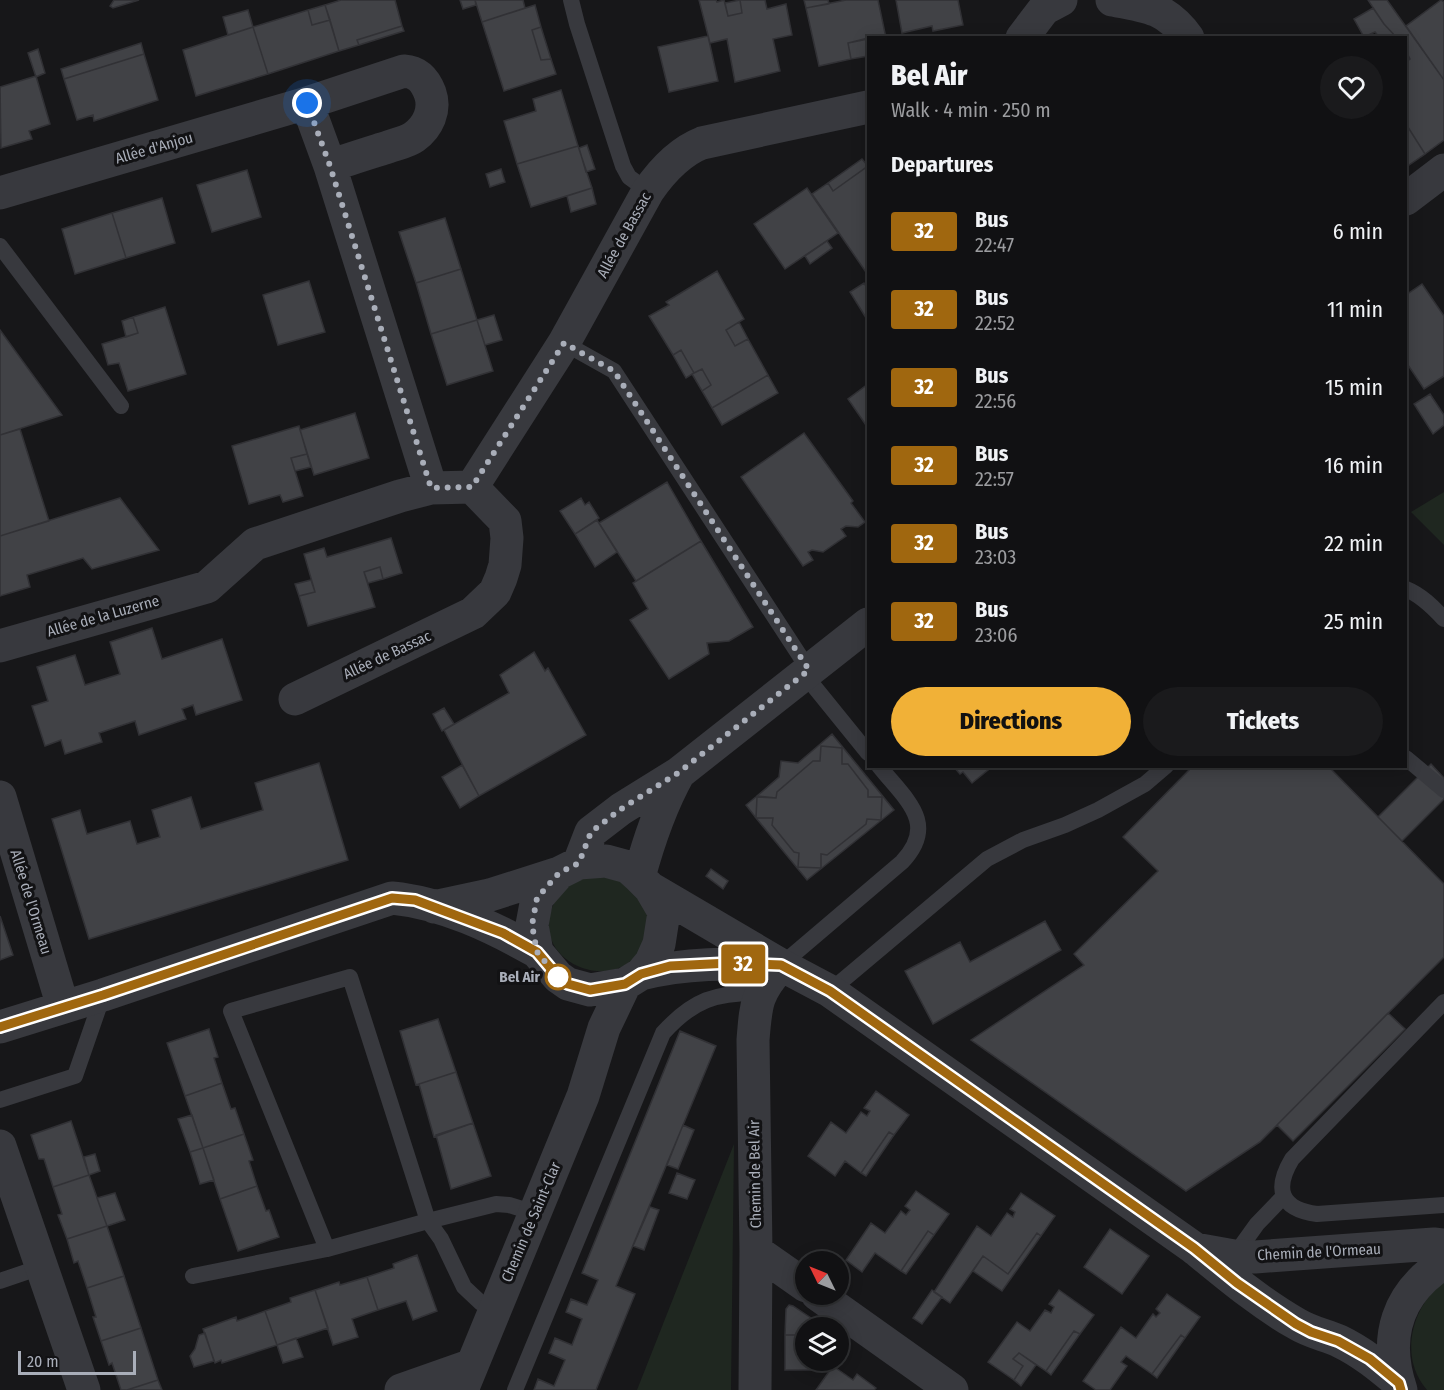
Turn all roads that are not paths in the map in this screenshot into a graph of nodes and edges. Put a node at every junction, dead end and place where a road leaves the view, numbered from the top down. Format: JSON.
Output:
{"nodes":[{"id":1,"x":571,"y":0,"type":"edge"},
{"id":2,"x":1061,"y":0,"type":"edge"},
{"id":3,"x":1112,"y":0,"type":"edge"},
{"id":4,"x":1024,"y":36,"type":"edge"},
{"id":5,"x":1187,"y":36,"type":"edge"},
{"id":6,"x":307,"y":103,"type":"junction"},
{"id":7,"x":867,"y":107,"type":"edge"},
{"id":8,"x":330,"y":166,"type":"junction"},
{"id":9,"x":1444,"y":170,"type":"edge"},
{"id":10,"x":648,"y":191,"type":"junction"},
{"id":11,"x":0,"y":193,"type":"edge"},
{"id":12,"x":1407,"y":198,"type":"edge"},
{"id":13,"x":0,"y":246,"type":"edge"},
{"id":14,"x":564,"y":343,"type":"junction"},
{"id":15,"x":122,"y":406,"type":"dead end"},
{"id":16,"x":472,"y":487,"type":"junction"},
{"id":17,"x":431,"y":488,"type":"junction"},
{"id":18,"x":1407,"y":589,"type":"edge"},
{"id":19,"x":1444,"y":619,"type":"edge"},
{"id":20,"x":867,"y":625,"type":"edge"},
{"id":21,"x":0,"y":646,"type":"edge"},
{"id":22,"x":807,"y":672,"type":"junction"},
{"id":23,"x":295,"y":699,"type":"dead end"},
{"id":24,"x":867,"y":752,"type":"edge"},
{"id":25,"x":1407,"y":759,"type":"edge"},
{"id":26,"x":881,"y":768,"type":"edge"},
{"id":27,"x":1163,"y":768,"type":"edge"},
{"id":28,"x":678,"y":773,"type":"junction"},
{"id":29,"x":1444,"y":790,"type":"edge"},
{"id":30,"x":0,"y":796,"type":"edge"},
{"id":31,"x":569,"y":868,"type":"junction"},
{"id":32,"x":644,"y":882,"type":"junction"},
{"id":33,"x":434,"y":907,"type":"junction"},
{"id":34,"x":537,"y":952,"type":"junction"},
{"id":35,"x":781,"y":965,"type":"junction"},
{"id":36,"x":558,"y":977,"type":"junction"},
{"id":37,"x":633,"y":979,"type":"junction"},
{"id":38,"x":830,"y":991,"type":"junction"},
{"id":39,"x":760,"y":993,"type":"junction"},
{"id":40,"x":103,"y":995,"type":"junction"},
{"id":41,"x":1444,"y":1002,"type":"edge"},
{"id":42,"x":63,"y":1007,"type":"junction"},
{"id":43,"x":0,"y":1027,"type":"edge"},
{"id":44,"x":596,"y":1052,"type":"junction"},
{"id":45,"x":0,"y":1100,"type":"edge"},
{"id":46,"x":0,"y":1146,"type":"edge"},
{"id":47,"x":1283,"y":1197,"type":"junction"},
{"id":48,"x":1444,"y":1205,"type":"edge"},
{"id":49,"x":535,"y":1213,"type":"junction"},
{"id":50,"x":428,"y":1221,"type":"junction"},
{"id":51,"x":1444,"y":1245,"type":"edge"},
{"id":52,"x":327,"y":1249,"type":"junction"},
{"id":53,"x":756,"y":1251,"type":"junction"},
{"id":54,"x":1444,"y":1263,"type":"edge"},
{"id":55,"x":41,"y":1267,"type":"junction"},
{"id":56,"x":1235,"y":1270,"type":"junction"},
{"id":57,"x":193,"y":1276,"type":"dead end"},
{"id":58,"x":795,"y":1278,"type":"edge"},
{"id":59,"x":0,"y":1281,"type":"edge"},
{"id":60,"x":832,"y":1305,"type":"edge"},
{"id":61,"x":495,"y":1309,"type":"junction"},
{"id":62,"x":466,"y":1383,"type":"edge"},
{"id":63,"x":1400,"y":1387,"type":"edge"},
{"id":64,"x":84,"y":1390,"type":"edge"},
{"id":65,"x":401,"y":1390,"type":"edge"},
{"id":66,"x":515,"y":1390,"type":"edge"},
{"id":67,"x":755,"y":1390,"type":"edge"},
{"id":68,"x":952,"y":1390,"type":"edge"}],
"edges":[{"from":1,"to":10,"type":"lane"},
{"from":2,"to":4,"type":"street"},
{"from":3,"to":5,"type":"street"},
{"from":6,"to":8,"type":"street"},
{"from":6,"to":8,"type":"street","name":"Allée d'Anjou"},
{"from":6,"to":11,"type":"street","name":"Allée d'Anjou"},
{"from":7,"to":10,"type":"street","name":"Allée de Bassac"},
{"from":8,"to":17,"type":"street"},
{"from":9,"to":12,"type":"street"},
{"from":10,"to":14,"type":"street","name":"Allée de Bassac"},
{"from":13,"to":15,"type":"lane"},
{"from":14,"to":16,"type":"street","name":"Allée de Bassac"},
{"from":14,"to":22,"type":"lane"},
{"from":16,"to":17,"type":"street"},
{"from":16,"to":23,"type":"street","name":"Allée de Bassac"},
{"from":17,"to":21,"type":"street","name":"Allée de la Luzerne"},
{"from":18,"to":19,"type":"lane"},
{"from":20,"to":22,"type":"street"},
{"from":22,"to":24,"type":"lane"},
{"from":22,"to":28,"type":"street"},
{"from":25,"to":29,"type":"lane"},
{"from":26,"to":35,"type":"lane"},
{"from":27,"to":38,"type":"lane"},
{"from":28,"to":31,"type":"street"},
{"from":28,"to":32,"type":"street"},
{"from":30,"to":42,"type":"street","name":"Allée de l'Ormeau"},
{"from":31,"to":32,"type":"street"},
{"from":31,"to":33,"type":"street"},
{"from":31,"to":34,"type":"street"},
{"from":32,"to":35,"type":"street","name":"Chemin de l'Ormeau"},
{"from":32,"to":37,"type":"street"},
{"from":33,"to":34,"type":"street"},
{"from":33,"to":40,"type":"street"},
{"from":34,"to":36,"type":"street"},
{"from":35,"to":37,"type":"street"},
{"from":35,"to":38,"type":"street","name":"Chemin de l'Ormeau"},
{"from":35,"to":39,"type":"street","name":"Chemin de Bel Air"},
{"from":36,"to":37,"type":"street"},
{"from":36,"to":44,"type":"street"},
{"from":37,"to":44,"type":"street","name":"Chemin de Saint-Clar"},
{"from":38,"to":56,"type":"street","name":"Chemin de l'Ormeau"},
{"from":39,"to":53,"type":"street","name":"Chemin de Bel Air"},
{"from":39,"to":66,"type":"lane"},
{"from":40,"to":42,"type":"street"},
{"from":40,"to":45,"type":"lane"},
{"from":41,"to":47,"type":"lane"},
{"from":42,"to":43,"type":"street"},
{"from":44,"to":49,"type":"street","name":"Chemin de Saint-Clar"},
{"from":46,"to":55,"type":"street"},
{"from":47,"to":48,"type":"lane"},
{"from":47,"to":56,"type":"lane"},
{"from":49,"to":50,"type":"lane"},
{"from":49,"to":61,"type":"street","name":"Chemin de Saint-Clar"},
{"from":50,"to":52,"type":"lane"},
{"from":50,"to":52,"type":"lane"},
{"from":50,"to":61,"type":"lane"},
{"from":51,"to":56,"type":"street","name":"Chemin de l'Ormeau"},
{"from":52,"to":57,"type":"lane"},
{"from":53,"to":58,"type":"street"},
{"from":53,"to":67,"type":"street","name":"Chemin de Bel Air"},
{"from":54,"to":63,"type":"street"},
{"from":55,"to":59,"type":"lane"},
{"from":55,"to":64,"type":"street"},
{"from":56,"to":63,"type":"street","name":"Chemin de l'Ormeau"},
{"from":60,"to":68,"type":"street"},
{"from":61,"to":62,"type":"street","name":"Chemin de Saint-Clar"},
{"from":62,"to":65,"type":"street"}]}
